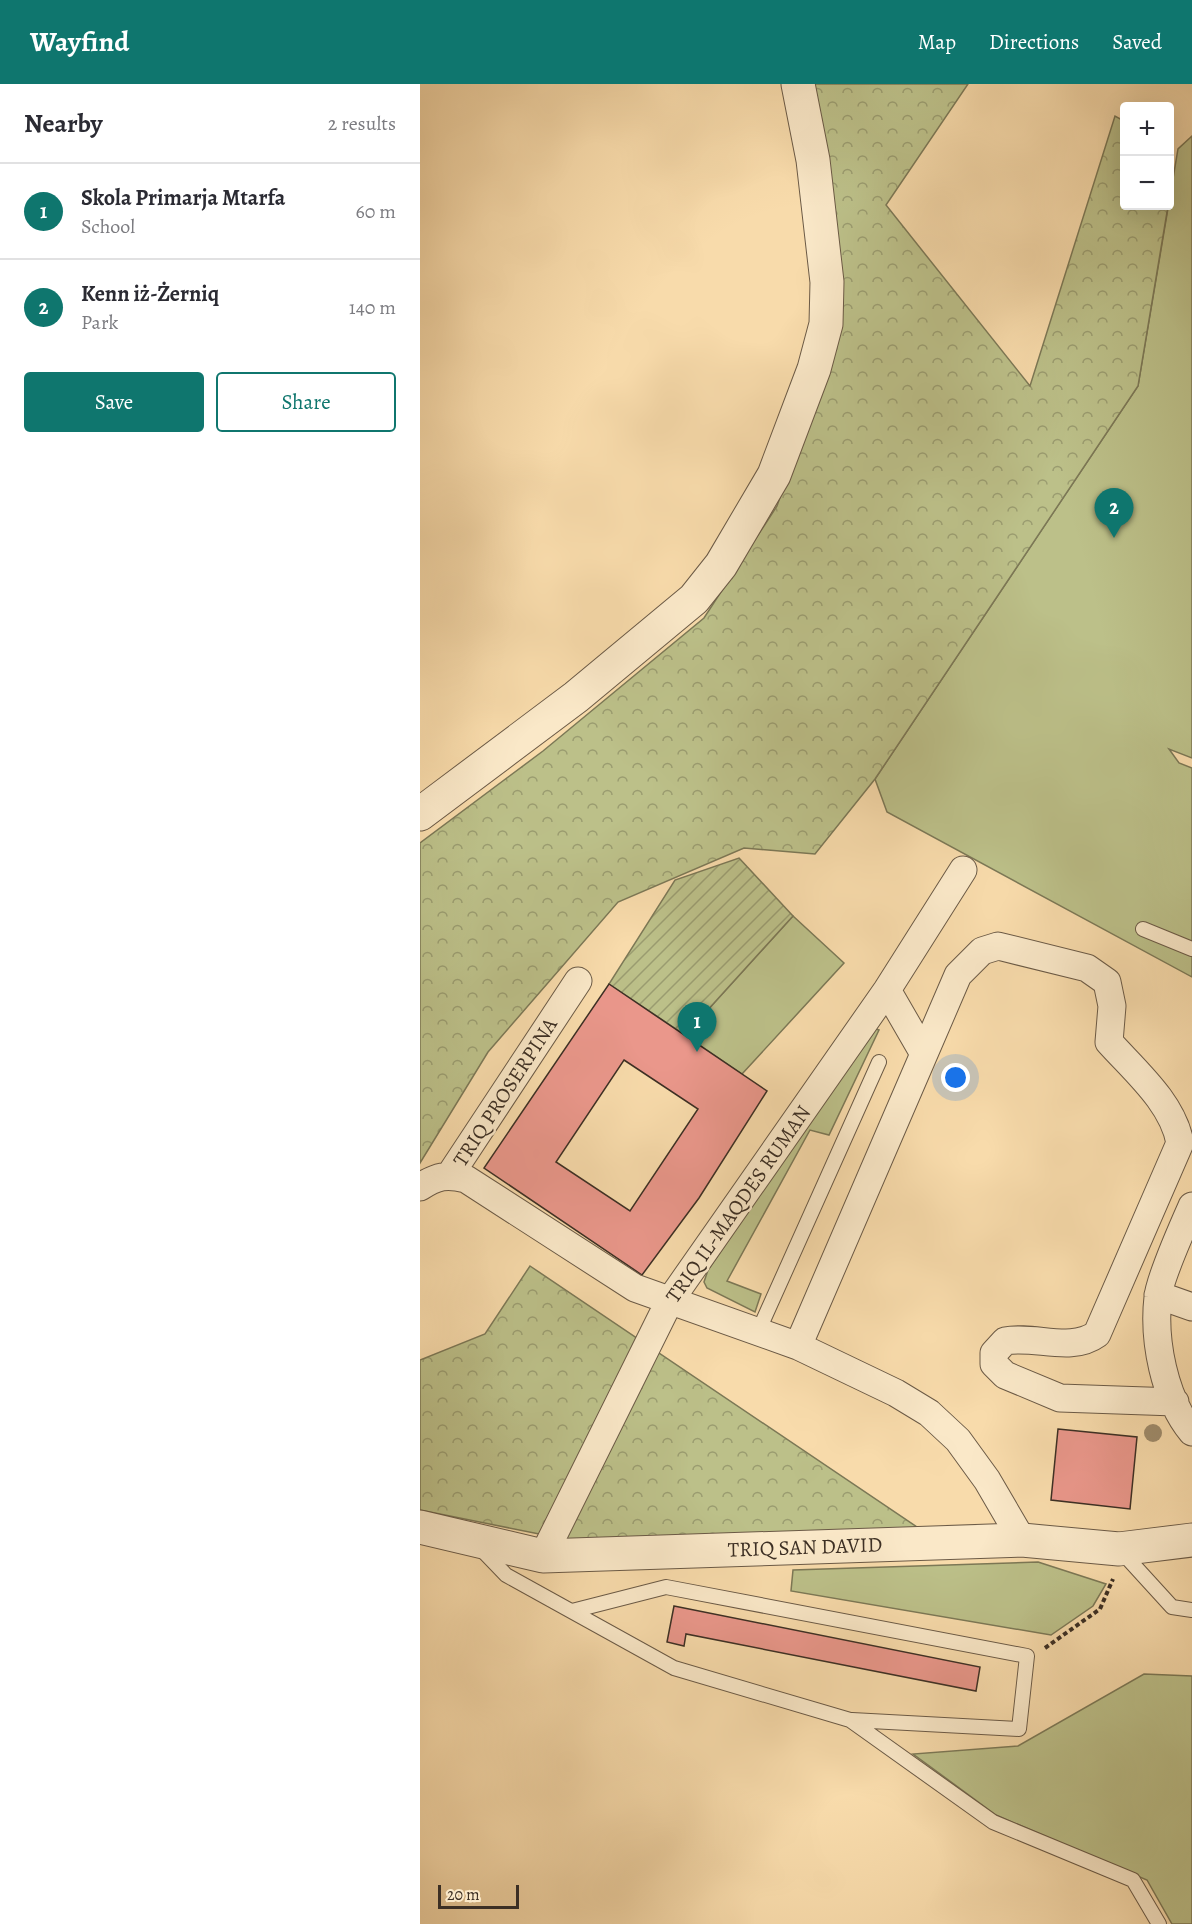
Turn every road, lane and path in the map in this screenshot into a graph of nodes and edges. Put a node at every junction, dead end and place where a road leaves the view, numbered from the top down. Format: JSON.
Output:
{"nodes":[{"id":1,"x":798,"y":84,"type":"edge"},
{"id":2,"x":420,"y":814,"type":"edge"},
{"id":3,"x":963,"y":870,"type":"dead end"},
{"id":4,"x":1143,"y":929,"type":"dead end"},
{"id":5,"x":1192,"y":949,"type":"edge"},
{"id":6,"x":578,"y":981,"type":"dead end"},
{"id":7,"x":886,"y":990,"type":"junction"},
{"id":8,"x":924,"y":1054,"type":"junction"},
{"id":9,"x":879,"y":1062,"type":"dead end"},
{"id":10,"x":450,"y":1175,"type":"junction"},
{"id":11,"x":420,"y":1187,"type":"edge"},
{"id":12,"x":1192,"y":1206,"type":"edge"},
{"id":13,"x":1158,"y":1295,"type":"junction"},
{"id":14,"x":669,"y":1302,"type":"junction"},
{"id":15,"x":1192,"y":1307,"type":"edge"},
{"id":16,"x":758,"y":1332,"type":"junction"},
{"id":17,"x":798,"y":1346,"type":"junction"},
{"id":18,"x":1174,"y":1402,"type":"junction"},
{"id":19,"x":1191,"y":1434,"type":"edge"},
{"id":20,"x":420,"y":1527,"type":"edge"},
{"id":21,"x":471,"y":1539,"type":"junction"},
{"id":22,"x":1022,"y":1540,"type":"junction"},
{"id":23,"x":1192,"y":1540,"type":"edge"},
{"id":24,"x":1119,"y":1549,"type":"junction"},
{"id":25,"x":543,"y":1556,"type":"junction"},
{"id":26,"x":1111,"y":1588,"type":"dead end"},
{"id":27,"x":1192,"y":1610,"type":"edge"},
{"id":28,"x":572,"y":1611,"type":"junction"},
{"id":29,"x":1052,"y":1645,"type":"dead end"},
{"id":30,"x":850,"y":1720,"type":"junction"},
{"id":31,"x":1159,"y":1924,"type":"edge"}],
"edges":[{"from":1,"to":2,"type":"street"},
{"from":3,"to":7,"type":"street","name":"TRIQ IL-MAQDES RUMAN"},
{"from":4,"to":5,"type":"lane"},
{"from":6,"to":10,"type":"street","name":"TRIQ PROSERPINA"},
{"from":7,"to":8,"type":"street"},
{"from":7,"to":14,"type":"street","name":"TRIQ IL-MAQDES RUMAN"},
{"from":8,"to":17,"type":"street"},
{"from":8,"to":18,"type":"street"},
{"from":9,"to":16,"type":"lane"},
{"from":10,"to":11,"type":"street","name":"TRIQ PROSERPINA"},
{"from":10,"to":14,"type":"street"},
{"from":12,"to":13,"type":"street"},
{"from":13,"to":15,"type":"street"},
{"from":13,"to":18,"type":"street"},
{"from":14,"to":16,"type":"street"},
{"from":14,"to":25,"type":"street","name":"TRIQ IL-MAQDES RUMAN"},
{"from":16,"to":17,"type":"street"},
{"from":17,"to":22,"type":"street"},
{"from":18,"to":19,"type":"street"},
{"from":20,"to":21,"type":"street","name":"TRIQ SAN DAVID"},
{"from":21,"to":25,"type":"street","name":"TRIQ SAN DAVID"},
{"from":21,"to":28,"type":"lane"},
{"from":22,"to":24,"type":"street","name":"TRIQ SAN DAVID"},
{"from":22,"to":25,"type":"street","name":"TRIQ SAN DAVID"},
{"from":23,"to":24,"type":"street","name":"TRIQ SAN DAVID"},
{"from":24,"to":27,"type":"lane"},
{"from":26,"to":29,"type":"path"},
{"from":28,"to":30,"type":"lane"},
{"from":28,"to":30,"type":"lane"},
{"from":30,"to":31,"type":"lane"}]}
